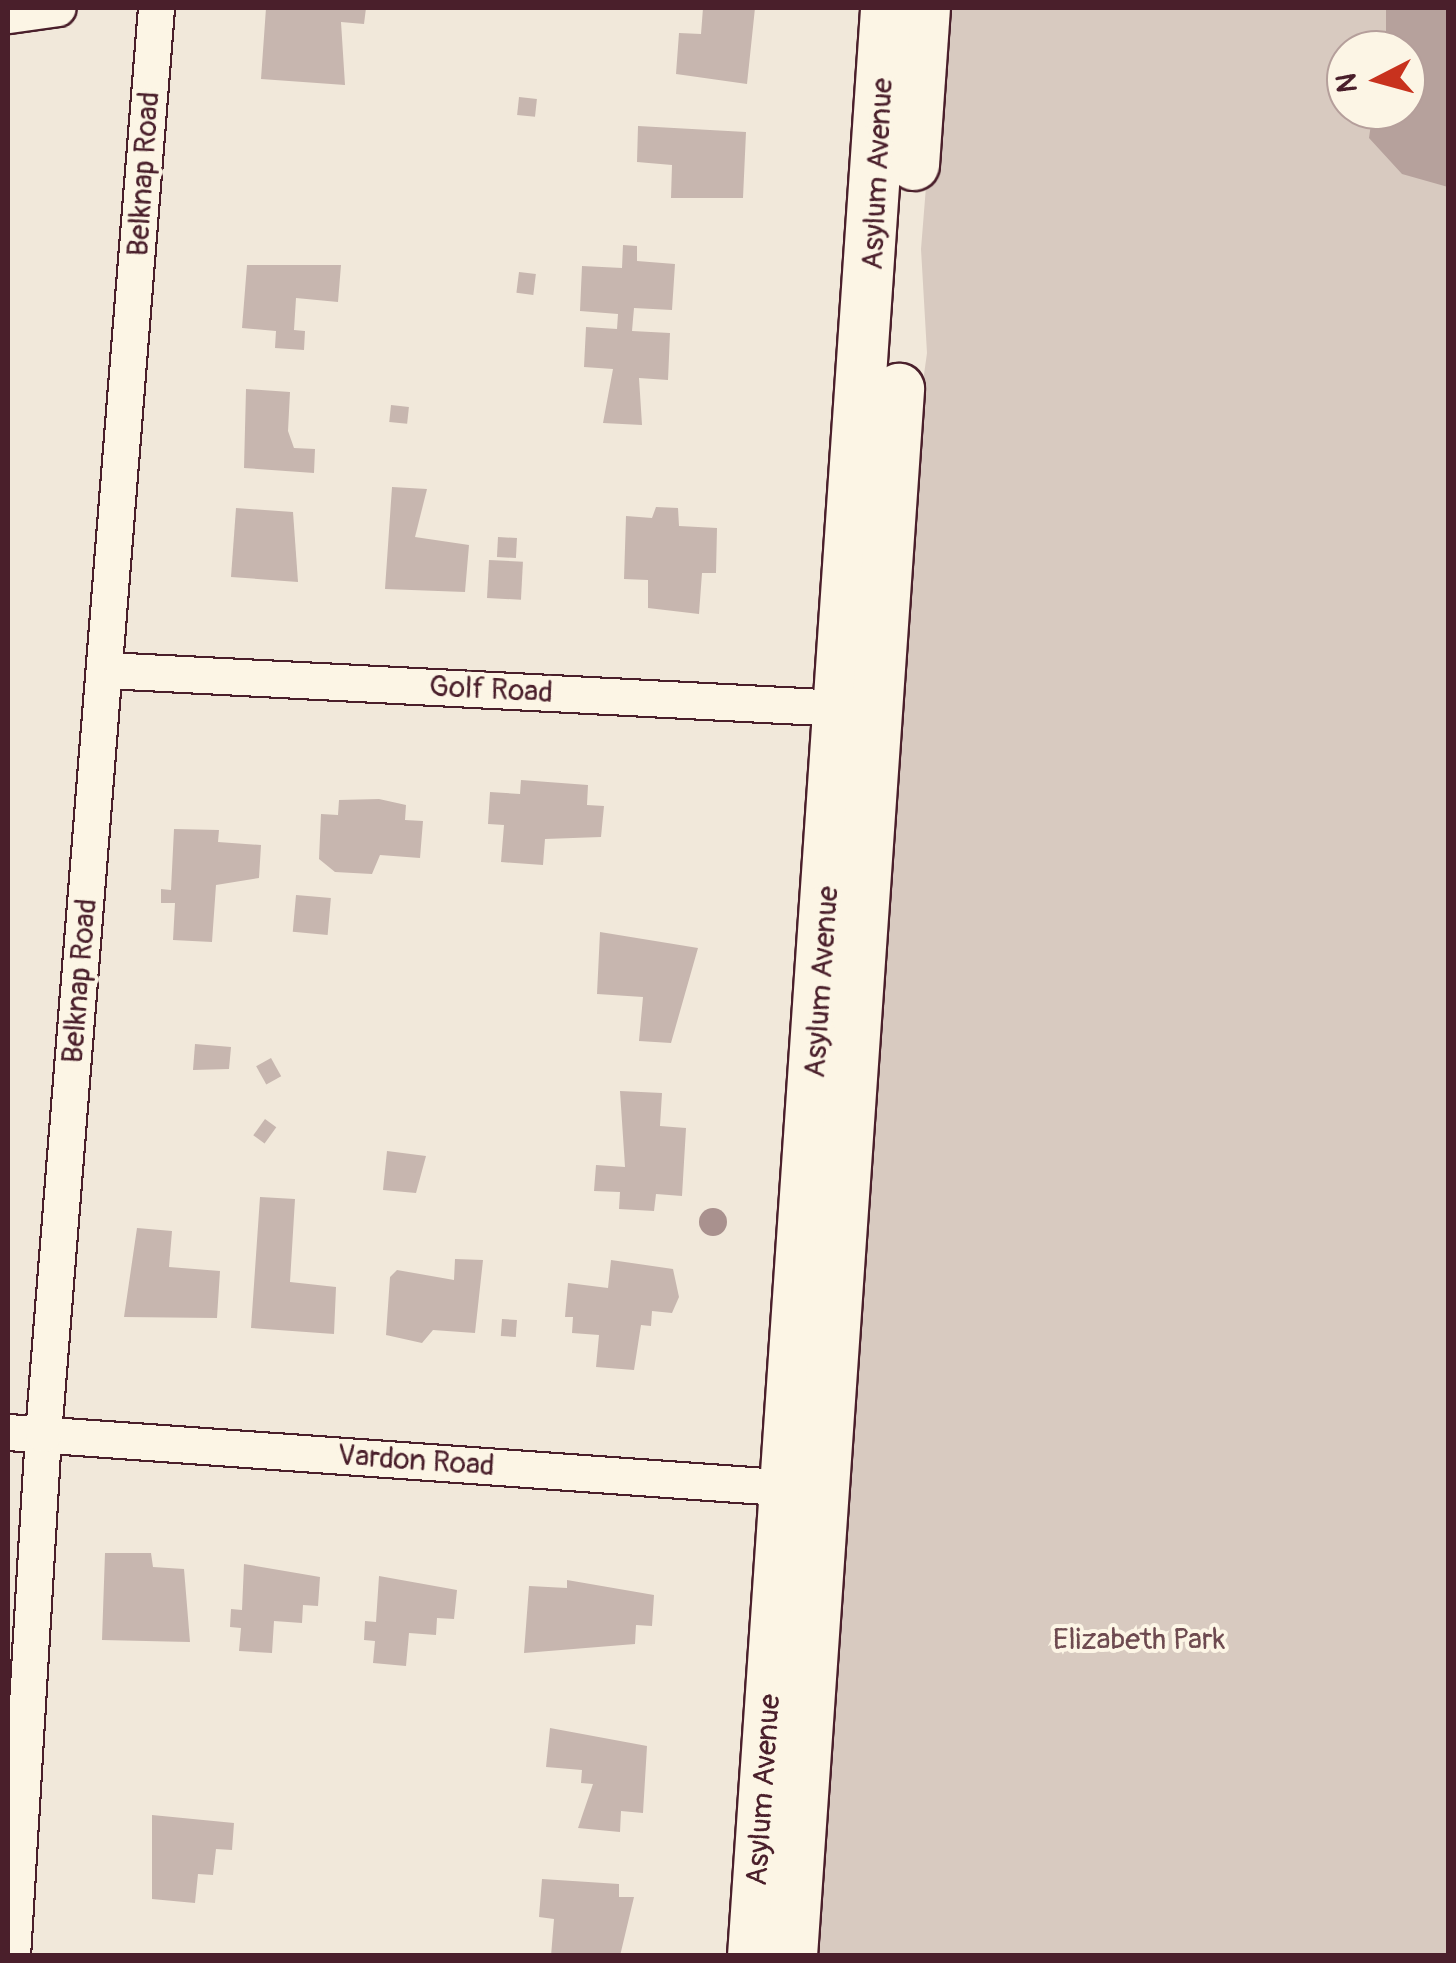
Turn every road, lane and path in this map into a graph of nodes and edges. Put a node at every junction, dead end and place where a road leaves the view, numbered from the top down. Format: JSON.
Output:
{"nodes":[{"id":1,"x":58,"y":8,"type":"edge"},
{"id":2,"x":156,"y":8,"type":"edge"},
{"id":3,"x":886,"y":8,"type":"edge"},
{"id":4,"x":924,"y":8,"type":"edge"},
{"id":5,"x":8,"y":15,"type":"edge"},
{"id":6,"x":106,"y":670,"type":"junction"},
{"id":7,"x":858,"y":709,"type":"junction"},
{"id":8,"x":8,"y":1432,"type":"edge"},
{"id":9,"x":43,"y":1434,"type":"junction"},
{"id":10,"x":805,"y":1489,"type":"junction"},
{"id":11,"x":12,"y":1956,"type":"edge"},
{"id":12,"x":753,"y":1956,"type":"edge"},
{"id":13,"x":792,"y":1956,"type":"edge"}],
"edges":[{"from":1,"to":5,"type":"street"},
{"from":2,"to":6,"type":"street","name":"Belknap Road"},
{"from":3,"to":7,"type":"main road","name":"Asylum Avenue"},
{"from":4,"to":7,"type":"main road","name":"Asylum Avenue"},
{"from":6,"to":7,"type":"street","name":"Golf Road"},
{"from":6,"to":9,"type":"street","name":"Belknap Road"},
{"from":7,"to":10,"type":"main road","name":"Asylum Avenue"},
{"from":8,"to":9,"type":"street","name":"Vardon Road"},
{"from":9,"to":10,"type":"street","name":"Vardon Road"},
{"from":9,"to":11,"type":"street","name":"Belknap Road"},
{"from":10,"to":12,"type":"main road","name":"Asylum Avenue"},
{"from":10,"to":13,"type":"main road","name":"Asylum Avenue"}]}
